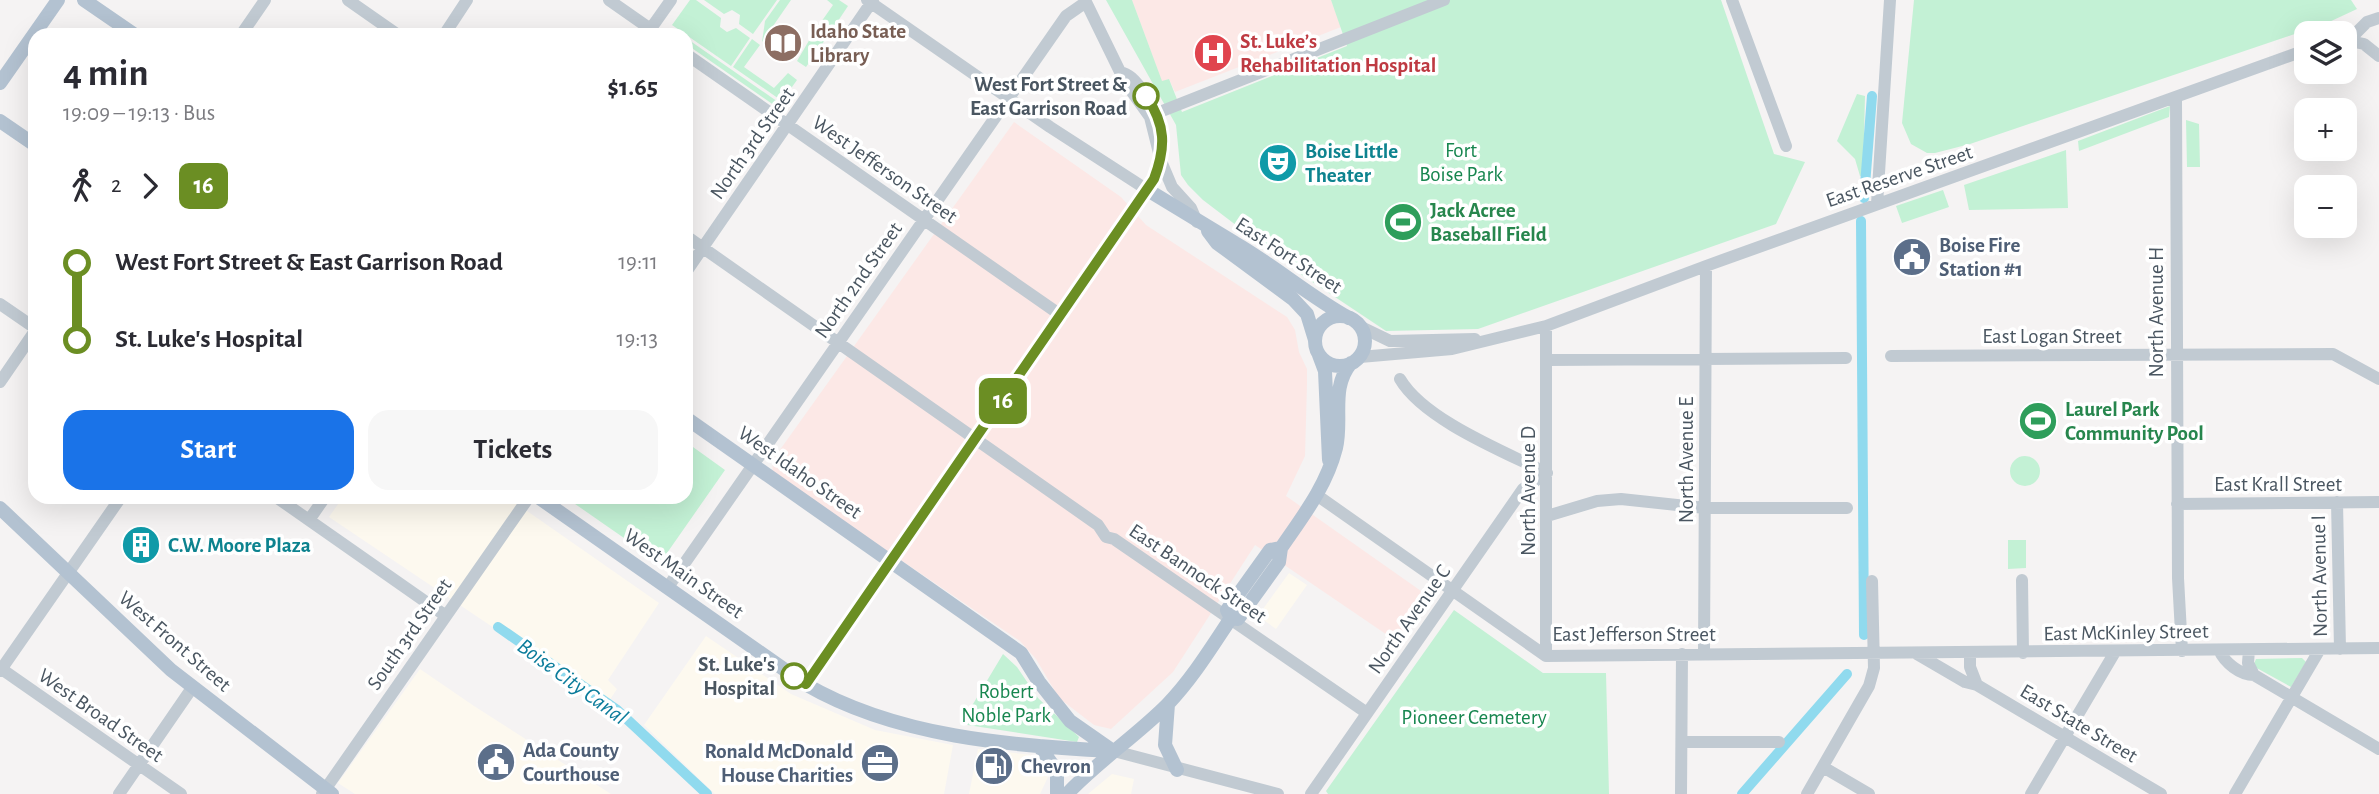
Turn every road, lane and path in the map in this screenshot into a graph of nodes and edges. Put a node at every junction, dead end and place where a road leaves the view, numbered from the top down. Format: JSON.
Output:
{"nodes":[{"id":1,"x":58,"y":0,"type":"edge"},
{"id":2,"x":84,"y":0,"type":"edge"},
{"id":3,"x":265,"y":0,"type":"edge"},
{"id":4,"x":348,"y":0,"type":"edge"},
{"id":5,"x":467,"y":0,"type":"edge"},
{"id":6,"x":609,"y":0,"type":"edge"},
{"id":7,"x":671,"y":0,"type":"edge"},
{"id":8,"x":1444,"y":0,"type":"edge"},
{"id":9,"x":1732,"y":0,"type":"edge"},
{"id":10,"x":1890,"y":0,"type":"edge"},
{"id":11,"x":870,"y":1,"type":"edge"},
{"id":12,"x":1086,"y":1,"type":"edge"},
{"id":13,"x":2379,"y":18,"type":"edge"},
{"id":14,"x":38,"y":28,"type":"edge"},
{"id":15,"x":125,"y":28,"type":"edge"},
{"id":16,"x":246,"y":28,"type":"edge"},
{"id":17,"x":388,"y":28,"type":"edge"},
{"id":18,"x":449,"y":28,"type":"edge"},
{"id":19,"x":645,"y":28,"type":"edge"},
{"id":20,"x":655,"y":28,"type":"edge"},
{"id":21,"x":2357,"y":31,"type":"edge"},
{"id":22,"x":2357,"y":42,"type":"edge"},
{"id":23,"x":28,"y":43,"type":"edge"},
{"id":24,"x":2294,"y":55,"type":"edge"},
{"id":25,"x":2379,"y":56,"type":"edge"},
{"id":26,"x":693,"y":59,"type":"edge"},
{"id":27,"x":1123,"y":73,"type":"junction"},
{"id":28,"x":0,"y":83,"type":"edge"},
{"id":29,"x":1008,"y":99,"type":"junction"},
{"id":30,"x":2176,"y":99,"type":"junction"},
{"id":31,"x":1157,"y":113,"type":"junction"},
{"id":32,"x":0,"y":121,"type":"edge"},
{"id":33,"x":789,"y":125,"type":"junction"},
{"id":34,"x":28,"y":140,"type":"edge"},
{"id":35,"x":1786,"y":146,"type":"dead end"},
{"id":36,"x":1161,"y":161,"type":"junction"},
{"id":37,"x":1146,"y":190,"type":"junction"},
{"id":38,"x":1877,"y":204,"type":"junction"},
{"id":39,"x":924,"y":220,"type":"junction"},
{"id":40,"x":1201,"y":225,"type":"junction"},
{"id":41,"x":693,"y":241,"type":"edge"},
{"id":42,"x":703,"y":248,"type":"junction"},
{"id":43,"x":693,"y":262,"type":"edge"},
{"id":44,"x":1706,"y":265,"type":"junction"},
{"id":45,"x":0,"y":304,"type":"edge"},
{"id":46,"x":1062,"y":316,"type":"junction"},
{"id":47,"x":1349,"y":317,"type":"junction"},
{"id":48,"x":28,"y":325,"type":"edge"},
{"id":49,"x":1546,"y":326,"type":"junction"},
{"id":50,"x":1361,"y":327,"type":"junction"},
{"id":51,"x":1503,"y":338,"type":"junction"},
{"id":52,"x":28,"y":340,"type":"edge"},
{"id":53,"x":838,"y":342,"type":"junction"},
{"id":54,"x":1317,"y":347,"type":"junction"},
{"id":55,"x":2176,"y":354,"type":"junction"},
{"id":56,"x":1891,"y":356,"type":"dead end"},
{"id":57,"x":1846,"y":358,"type":"dead end"},
{"id":58,"x":1706,"y":359,"type":"junction"},
{"id":59,"x":1355,"y":360,"type":"junction"},
{"id":60,"x":1548,"y":360,"type":"junction"},
{"id":61,"x":1400,"y":379,"type":"dead end"},
{"id":62,"x":2379,"y":379,"type":"edge"},
{"id":63,"x":0,"y":382,"type":"edge"},
{"id":64,"x":693,"y":423,"type":"edge"},
{"id":65,"x":976,"y":439,"type":"junction"},
{"id":66,"x":965,"y":454,"type":"tunnel mouth"},
{"id":67,"x":753,"y":465,"type":"junction"},
{"id":68,"x":1329,"y":466,"type":"junction"},
{"id":69,"x":1547,"y":473,"type":"junction"},
{"id":70,"x":1318,"y":496,"type":"junction"},
{"id":71,"x":2337,"y":502,"type":"junction"},
{"id":72,"x":2379,"y":502,"type":"edge"},
{"id":73,"x":2177,"y":503,"type":"junction"},
{"id":74,"x":116,"y":504,"type":"edge"},
{"id":75,"x":286,"y":504,"type":"edge"},
{"id":76,"x":320,"y":504,"type":"edge"},
{"id":77,"x":524,"y":504,"type":"edge"},
{"id":78,"x":548,"y":504,"type":"edge"},
{"id":79,"x":0,"y":508,"type":"edge"},
{"id":80,"x":1705,"y":508,"type":"junction"},
{"id":81,"x":1847,"y":508,"type":"dead end"},
{"id":82,"x":1547,"y":516,"type":"junction"},
{"id":83,"x":309,"y":520,"type":"junction"},
{"id":84,"x":902,"y":546,"type":"tunnel mouth"},
{"id":85,"x":891,"y":561,"type":"junction"},
{"id":86,"x":69,"y":572,"type":"junction"},
{"id":87,"x":2022,"y":580,"type":"dead end"},
{"id":88,"x":1872,"y":581,"type":"dead end"},
{"id":89,"x":668,"y":587,"type":"junction"},
{"id":90,"x":1452,"y":590,"type":"junction"},
{"id":91,"x":446,"y":616,"type":"junction"},
{"id":92,"x":1231,"y":618,"type":"junction"},
{"id":93,"x":2379,"y":648,"type":"edge"},
{"id":94,"x":2320,"y":649,"type":"junction"},
{"id":95,"x":2340,"y":649,"type":"junction"},
{"id":96,"x":2219,"y":650,"type":"junction"},
{"id":97,"x":2249,"y":650,"type":"junction"},
{"id":98,"x":2182,"y":651,"type":"junction"},
{"id":99,"x":2115,"y":652,"type":"junction"},
{"id":100,"x":1970,"y":653,"type":"junction"},
{"id":101,"x":2023,"y":653,"type":"junction"},
{"id":102,"x":1682,"y":654,"type":"junction"},
{"id":103,"x":1704,"y":654,"type":"junction"},
{"id":104,"x":1874,"y":654,"type":"junction"},
{"id":105,"x":1917,"y":654,"type":"junction"},
{"id":106,"x":1546,"y":656,"type":"junction"},
{"id":107,"x":1,"y":669,"type":"edge"},
{"id":108,"x":2254,"y":675,"type":"junction"},
{"id":109,"x":806,"y":684,"type":"junction"},
{"id":110,"x":1977,"y":685,"type":"junction"},
{"id":111,"x":192,"y":688,"type":"junction"},
{"id":112,"x":2292,"y":698,"type":"junction"},
{"id":113,"x":1168,"y":704,"type":"junction"},
{"id":114,"x":1367,"y":713,"type":"junction"},
{"id":115,"x":2065,"y":737,"type":"junction"},
{"id":116,"x":1682,"y":742,"type":"junction"},
{"id":117,"x":1779,"y":742,"type":"dead end"},
{"id":118,"x":1039,"y":746,"type":"junction"},
{"id":119,"x":2379,"y":749,"type":"edge"},
{"id":120,"x":1114,"y":751,"type":"junction"},
{"id":121,"x":139,"y":765,"type":"junction"},
{"id":122,"x":1824,"y":767,"type":"junction"},
{"id":123,"x":1177,"y":770,"type":"junction"},
{"id":124,"x":326,"y":792,"type":"edge"},
{"id":125,"x":118,"y":794,"type":"edge"},
{"id":126,"x":181,"y":794,"type":"edge"},
{"id":127,"x":1057,"y":794,"type":"edge"},
{"id":128,"x":1067,"y":794,"type":"edge"},
{"id":129,"x":1278,"y":794,"type":"edge"},
{"id":130,"x":1311,"y":794,"type":"edge"},
{"id":131,"x":1681,"y":794,"type":"edge"},
{"id":132,"x":1807,"y":794,"type":"edge"},
{"id":133,"x":1870,"y":794,"type":"edge"},
{"id":134,"x":2031,"y":794,"type":"edge"},
{"id":135,"x":2161,"y":794,"type":"edge"},
{"id":136,"x":2235,"y":794,"type":"edge"}],
"edges":[{"from":1,"to":14,"type":"main road"},
{"from":2,"to":15,"type":"main road"},
{"from":3,"to":16,"type":"street"},
{"from":4,"to":17,"type":"street"},
{"from":5,"to":18,"type":"street"},
{"from":6,"to":19,"type":"street"},
{"from":7,"to":20,"type":"street"},
{"from":8,"to":31,"type":"street"},
{"from":9,"to":35,"type":"street"},
{"from":10,"to":38,"type":"street"},
{"from":11,"to":29,"type":"street"},
{"from":11,"to":33,"type":"street","name":"North 3rd Street"},
{"from":12,"to":27,"type":"street"},
{"from":12,"to":29,"type":"street","name":"North 2nd Street"},
{"from":13,"to":21,"type":"street"},
{"from":22,"to":25,"type":"street"},
{"from":23,"to":28,"type":"main road"},
{"from":24,"to":30,"type":"street","name":"East Reserve Street"},
{"from":26,"to":33,"type":"street","name":"West Jefferson Street"},
{"from":27,"to":31,"type":"street"},
{"from":27,"to":36,"type":"street"},
{"from":29,"to":37,"type":"street"},
{"from":29,"to":39,"type":"street","name":"North 2nd Street"},
{"from":30,"to":38,"type":"street","name":"East Reserve Street"},
{"from":30,"to":55,"type":"street","name":"North Avenue H"},
{"from":31,"to":36,"type":"street"},
{"from":32,"to":34,"type":"main road"},
{"from":33,"to":39,"type":"street","name":"West Jefferson Street"},
{"from":33,"to":42,"type":"street","name":"North 3rd Street"},
{"from":36,"to":37,"type":"street"},
{"from":36,"to":40,"type":"street"},
{"from":37,"to":40,"type":"main road","name":"East Fort Street"},
{"from":37,"to":46,"type":"street"},
{"from":38,"to":44,"type":"street","name":"East Reserve Street"},
{"from":39,"to":46,"type":"street","name":"West Jefferson Street"},
{"from":39,"to":53,"type":"street","name":"North 2nd Street"},
{"from":40,"to":47,"type":"main road","name":"East Fort Street"},
{"from":40,"to":54,"type":"main road","name":"East Fort Street"},
{"from":41,"to":42,"type":"street","name":"East Bannock Street"},
{"from":42,"to":43,"type":"street","name":"North 3rd Street"},
{"from":42,"to":53,"type":"street","name":"East Bannock Street"},
{"from":44,"to":49,"type":"street","name":"East Reserve Street"},
{"from":44,"to":58,"type":"street","name":"North Avenue E"},
{"from":45,"to":48,"type":"street"},
{"from":46,"to":65,"type":"street"},
{"from":47,"to":50,"type":"main road"},
{"from":47,"to":54,"type":"main road"},
{"from":49,"to":51,"type":"street","name":"East Reserve Street"},
{"from":49,"to":60,"type":"street","name":"North Avenue D"},
{"from":50,"to":51,"type":"street","name":"East Reserve Street"},
{"from":50,"to":59,"type":"main road"},
{"from":51,"to":59,"type":"street","name":"East Reserve Street"},
{"from":52,"to":63,"type":"street"},
{"from":53,"to":65,"type":"street","name":"East Bannock Street"},
{"from":53,"to":67,"type":"street","name":"North 2nd Street"},
{"from":54,"to":59,"type":"main road"},
{"from":54,"to":68,"type":"main road","name":"East Fort Street"},
{"from":55,"to":56,"type":"street","name":"East Logan Street"},
{"from":55,"to":62,"type":"street","name":"East Logan Street"},
{"from":55,"to":73,"type":"street","name":"North Avenue H"},
{"from":57,"to":58,"type":"street"},
{"from":58,"to":60,"type":"street"},
{"from":58,"to":80,"type":"street","name":"North Avenue E"},
{"from":59,"to":68,"type":"main road","name":"East Fort Street"},
{"from":60,"to":69,"type":"street","name":"North Avenue D"},
{"from":61,"to":69,"type":"street"},
{"from":64,"to":67,"type":"main road","name":"West Idaho Street"},
{"from":65,"to":66,"type":"street"},
{"from":65,"to":92,"type":"street","name":"East Bannock Street"},
{"from":67,"to":85,"type":"main road","name":"West Idaho Street"},
{"from":67,"to":89,"type":"street","name":"North 2nd Street"},
{"from":68,"to":70,"type":"main road","name":"East Fort Street"},
{"from":69,"to":82,"type":"street","name":"North Avenue D"},
{"from":69,"to":90,"type":"street","name":"North Avenue C"},
{"from":70,"to":90,"type":"street","name":"East Jefferson Street"},
{"from":70,"to":92,"type":"main road","name":"East Fort Street"},
{"from":71,"to":72,"type":"street","name":"East Krall Street"},
{"from":71,"to":73,"type":"street","name":"East Krall Street"},
{"from":71,"to":95,"type":"street","name":"North Avenue I"},
{"from":73,"to":98,"type":"street","name":"North Avenue H"},
{"from":74,"to":86,"type":"street"},
{"from":75,"to":83,"type":"street"},
{"from":76,"to":83,"type":"street"},
{"from":77,"to":91,"type":"street","name":"South 3rd Street"},
{"from":78,"to":89,"type":"main road","name":"West Main Street"},
{"from":79,"to":86,"type":"main road","name":"West Front Street"},
{"from":80,"to":81,"type":"street"},
{"from":80,"to":82,"type":"street"},
{"from":80,"to":103,"type":"street","name":"North Avenue E"},
{"from":82,"to":106,"type":"street","name":"North Avenue D"},
{"from":83,"to":91,"type":"street"},
{"from":84,"to":85,"type":"street"},
{"from":85,"to":109,"type":"street"},
{"from":85,"to":120,"type":"main road","name":"West Idaho Street"},
{"from":86,"to":107,"type":"street"},
{"from":86,"to":111,"type":"main road","name":"West Front Street"},
{"from":87,"to":101,"type":"street"},
{"from":88,"to":104,"type":"street"},
{"from":89,"to":109,"type":"main road","name":"West Main Street"},
{"from":90,"to":106,"type":"street","name":"East Jefferson Street"},
{"from":90,"to":114,"type":"street","name":"North Avenue C"},
{"from":91,"to":124,"type":"street","name":"South 3rd Street"},
{"from":92,"to":113,"type":"main road"},
{"from":92,"to":114,"type":"street","name":"East Bannock Street"},
{"from":93,"to":95,"type":"street","name":"East McKinley Street"},
{"from":94,"to":95,"type":"street","name":"East McKinley Street"},
{"from":94,"to":97,"type":"street","name":"East McKinley Street"},
{"from":94,"to":112,"type":"street"},
{"from":96,"to":97,"type":"street","name":"East McKinley Street"},
{"from":96,"to":98,"type":"street","name":"East McKinley Street"},
{"from":96,"to":108,"type":"street"},
{"from":97,"to":108,"type":"street"},
{"from":98,"to":99,"type":"street","name":"East McKinley Street"},
{"from":99,"to":101,"type":"street","name":"East McKinley Street"},
{"from":99,"to":115,"type":"street"},
{"from":100,"to":101,"type":"street","name":"East McKinley Street"},
{"from":100,"to":105,"type":"street","name":"East McKinley Street"},
{"from":100,"to":110,"type":"street"},
{"from":102,"to":103,"type":"street","name":"East Jefferson Street"},
{"from":102,"to":106,"type":"street","name":"East Jefferson Street"},
{"from":102,"to":116,"type":"street"},
{"from":103,"to":104,"type":"street","name":"East Jefferson Street"},
{"from":104,"to":105,"type":"street","name":"East McKinley Street"},
{"from":104,"to":122,"type":"street"},
{"from":105,"to":110,"type":"street","name":"East State Street"},
{"from":107,"to":121,"type":"street","name":"West Broad Street"},
{"from":108,"to":112,"type":"street"},
{"from":109,"to":118,"type":"main road","name":"West Main Street"},
{"from":110,"to":115,"type":"street","name":"East State Street"},
{"from":111,"to":121,"type":"street"},
{"from":111,"to":124,"type":"main road","name":"West Front Street"},
{"from":112,"to":119,"type":"street"},
{"from":112,"to":136,"type":"street"},
{"from":113,"to":120,"type":"main road"},
{"from":113,"to":123,"type":"main road"},
{"from":114,"to":130,"type":"street","name":"North Avenue C"},
{"from":115,"to":134,"type":"street"},
{"from":115,"to":135,"type":"street","name":"East State Street"},
{"from":116,"to":117,"type":"street"},
{"from":116,"to":131,"type":"street"},
{"from":118,"to":120,"type":"main road","name":"West Main Street"},
{"from":118,"to":127,"type":"main road"},
{"from":120,"to":123,"type":"street"},
{"from":120,"to":128,"type":"main road"},
{"from":121,"to":125,"type":"street"},
{"from":121,"to":126,"type":"street","name":"West Broad Street"},
{"from":122,"to":132,"type":"street"},
{"from":122,"to":133,"type":"street"},
{"from":123,"to":129,"type":"street"}]}
